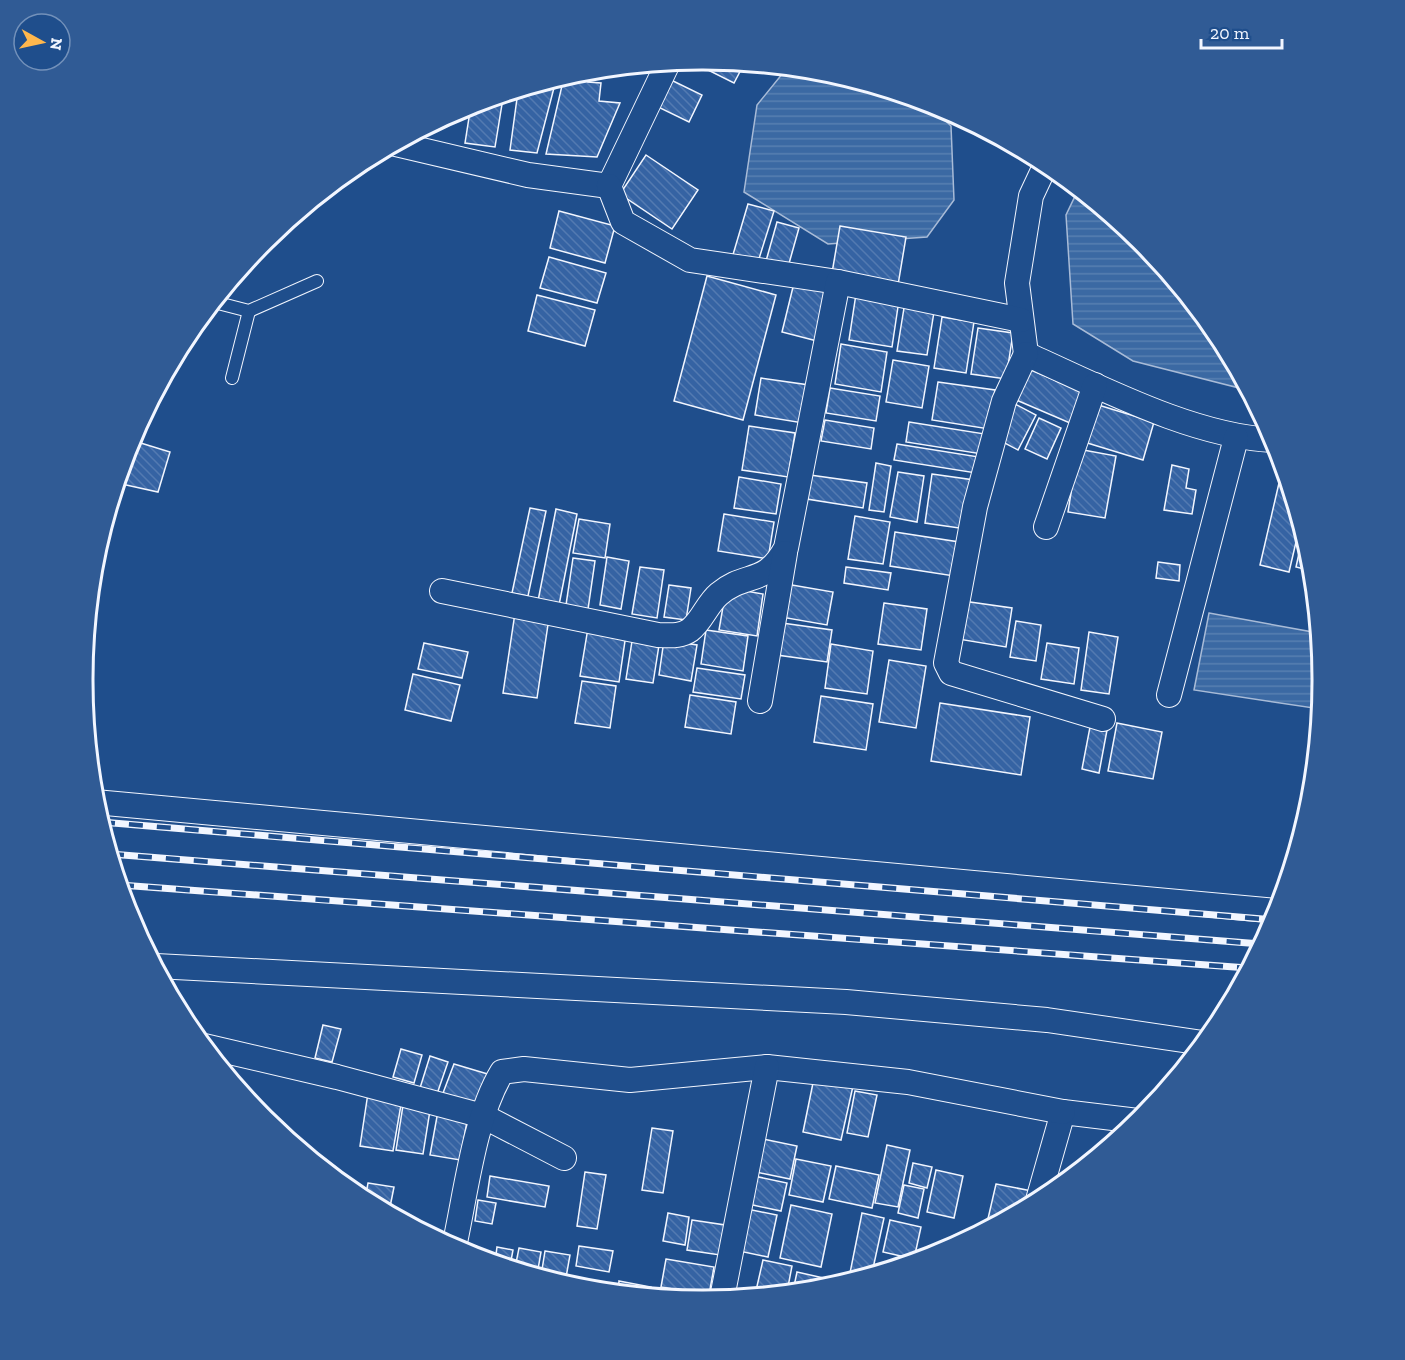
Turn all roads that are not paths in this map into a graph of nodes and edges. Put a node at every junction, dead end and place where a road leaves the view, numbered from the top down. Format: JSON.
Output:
{"nodes":[{"id":1,"x":664,"y":72,"type":"edge"},
{"id":2,"x":408,"y":147,"type":"edge"},
{"id":3,"x":1042,"y":173,"type":"edge"},
{"id":4,"x":609,"y":186,"type":"junction"},
{"id":5,"x":317,"y":281,"type":"dead end"},
{"id":6,"x":838,"y":282,"type":"junction"},
{"id":7,"x":223,"y":304,"type":"edge"},
{"id":8,"x":249,"y":311,"type":"junction"},
{"id":9,"x":1022,"y":320,"type":"junction"},
{"id":10,"x":1026,"y":354,"type":"junction"},
{"id":11,"x":232,"y":378,"type":"dead end"},
{"id":12,"x":1095,"y":385,"type":"junction"},
{"id":13,"x":1236,"y":438,"type":"junction"},
{"id":14,"x":1263,"y":439,"type":"edge"},
{"id":15,"x":1046,"y":527,"type":"dead end"},
{"id":16,"x":786,"y":548,"type":"junction"},
{"id":17,"x":442,"y":591,"type":"dead end"},
{"id":18,"x":1168,"y":695,"type":"dead end"},
{"id":19,"x":760,"y":701,"type":"dead end"},
{"id":20,"x":1103,"y":719,"type":"dead end"},
{"id":21,"x":106,"y":803,"type":"edge"},
{"id":22,"x":1267,"y":910,"type":"edge"},
{"id":23,"x":165,"y":966,"type":"edge"},
{"id":24,"x":1193,"y":1042,"type":"edge"},
{"id":25,"x":218,"y":1049,"type":"edge"},
{"id":26,"x":768,"y":1067,"type":"junction"},
{"id":27,"x":1063,"y":1112,"type":"junction"},
{"id":28,"x":483,"y":1116,"type":"junction"},
{"id":29,"x":1124,"y":1119,"type":"edge"},
{"id":30,"x":564,"y":1158,"type":"dead end"},
{"id":31,"x":1042,"y":1186,"type":"edge"},
{"id":32,"x":456,"y":1237,"type":"edge"},
{"id":33,"x":724,"y":1289,"type":"edge"}],
"edges":[{"from":1,"to":4,"type":"street"},
{"from":2,"to":4,"type":"street"},
{"from":3,"to":9,"type":"street"},
{"from":4,"to":6,"type":"street"},
{"from":5,"to":8,"type":"lane"},
{"from":6,"to":9,"type":"street"},
{"from":6,"to":16,"type":"street"},
{"from":7,"to":8,"type":"lane"},
{"from":8,"to":11,"type":"lane"},
{"from":9,"to":10,"type":"street"},
{"from":10,"to":12,"type":"street"},
{"from":10,"to":20,"type":"street"},
{"from":12,"to":13,"type":"street"},
{"from":12,"to":15,"type":"street"},
{"from":13,"to":14,"type":"street"},
{"from":13,"to":18,"type":"street"},
{"from":16,"to":17,"type":"street"},
{"from":16,"to":19,"type":"street"},
{"from":21,"to":22,"type":"street"},
{"from":23,"to":24,"type":"street"},
{"from":25,"to":28,"type":"street"},
{"from":26,"to":27,"type":"street"},
{"from":26,"to":28,"type":"street"},
{"from":26,"to":33,"type":"street"},
{"from":27,"to":29,"type":"street"},
{"from":27,"to":31,"type":"street"},
{"from":28,"to":30,"type":"street"},
{"from":28,"to":32,"type":"street"}]}
